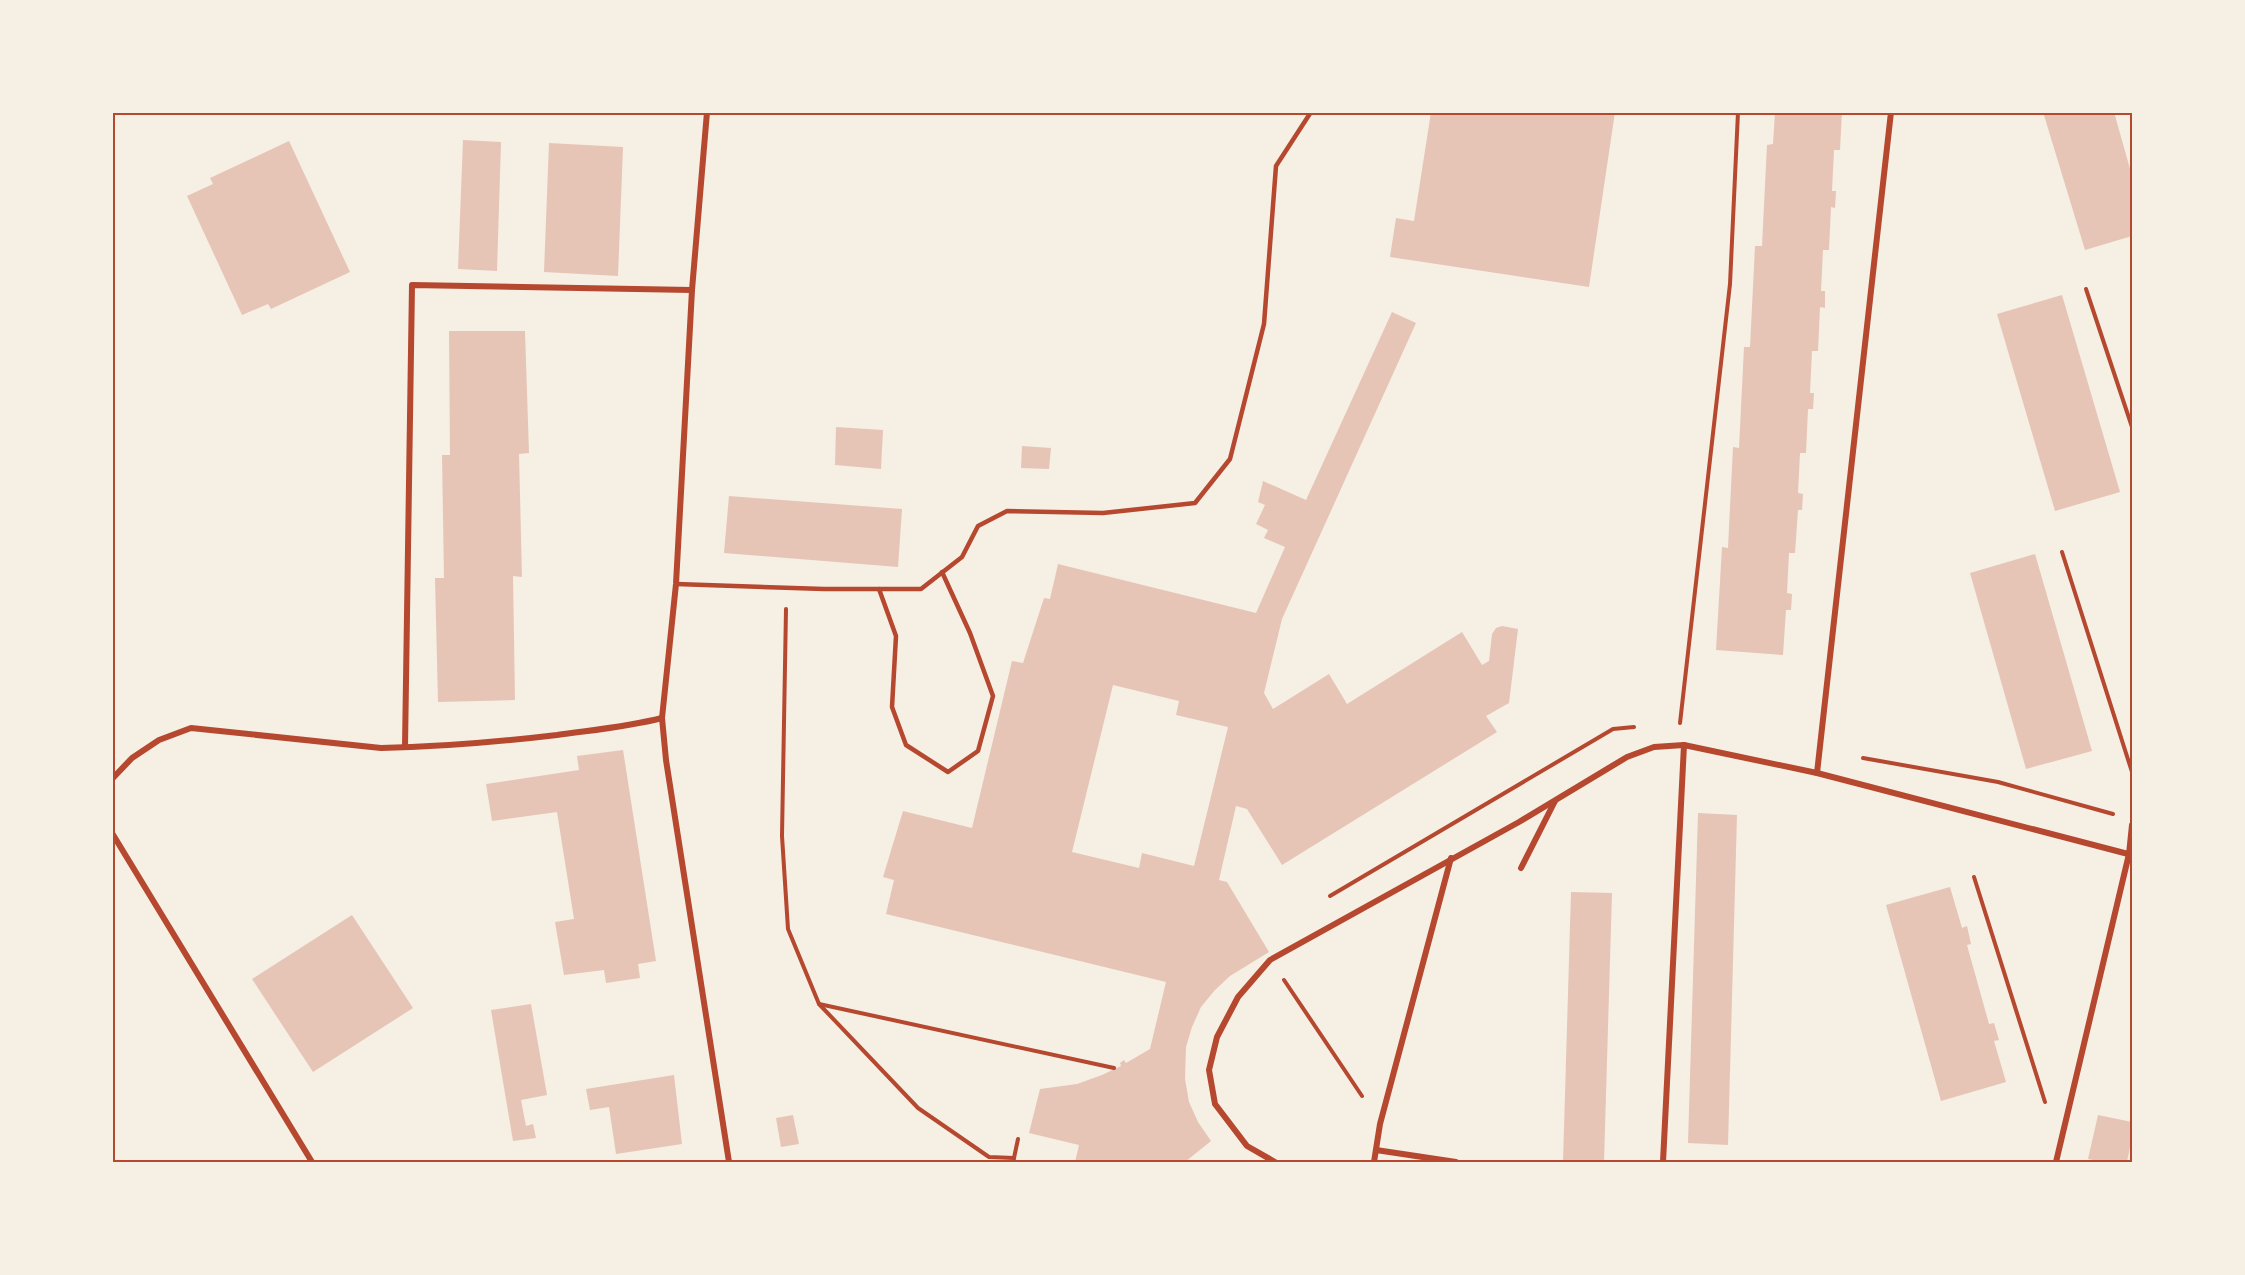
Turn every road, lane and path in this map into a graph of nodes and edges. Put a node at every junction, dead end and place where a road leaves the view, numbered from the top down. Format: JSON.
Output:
{"nodes":[{"id":1,"x":707,"y":112,"type":"edge"},
{"id":2,"x":1311,"y":112,"type":"edge"},
{"id":3,"x":1738,"y":112,"type":"edge"},
{"id":4,"x":1891,"y":112,"type":"edge"},
{"id":5,"x":2086,"y":289,"type":"dead end"},
{"id":6,"x":692,"y":290,"type":"junction"},
{"id":7,"x":2133,"y":427,"type":"edge"},
{"id":8,"x":2062,"y":552,"type":"dead end"},
{"id":9,"x":942,"y":572,"type":"junction"},
{"id":10,"x":676,"y":584,"type":"junction"},
{"id":11,"x":786,"y":587,"type":"junction"},
{"id":12,"x":879,"y":589,"type":"junction"},
{"id":13,"x":662,"y":718,"type":"junction"},
{"id":14,"x":1684,"y":745,"type":"junction"},
{"id":15,"x":405,"y":747,"type":"junction"},
{"id":16,"x":1818,"y":750,"type":"junction"},
{"id":17,"x":2133,"y":772,"type":"edge"},
{"id":18,"x":1816,"y":773,"type":"junction"},
{"id":19,"x":112,"y":779,"type":"edge"},
{"id":20,"x":1556,"y":800,"type":"junction"},
{"id":21,"x":2121,"y":817,"type":"dead end"},
{"id":22,"x":2133,"y":825,"type":"edge"},
{"id":23,"x":112,"y":833,"type":"edge"},
{"id":24,"x":2131,"y":854,"type":"edge"},
{"id":25,"x":1451,"y":858,"type":"junction"},
{"id":26,"x":1521,"y":868,"type":"dead end"},
{"id":27,"x":1974,"y":877,"type":"dead end"},
{"id":28,"x":1270,"y":960,"type":"junction"},
{"id":29,"x":819,"y":1004,"type":"junction"},
{"id":30,"x":1114,"y":1068,"type":"dead end"},
{"id":31,"x":2045,"y":1103,"type":"dead end"},
{"id":32,"x":1380,"y":1124,"type":"junction"},
{"id":33,"x":1018,"y":1139,"type":"dead end"},
{"id":34,"x":1376,"y":1150,"type":"junction"},
{"id":35,"x":1014,"y":1160,"type":"edge"},
{"id":36,"x":312,"y":1162,"type":"edge"},
{"id":37,"x":729,"y":1162,"type":"edge"},
{"id":38,"x":1275,"y":1162,"type":"edge"},
{"id":39,"x":1374,"y":1162,"type":"edge"},
{"id":40,"x":1456,"y":1162,"type":"edge"},
{"id":41,"x":1663,"y":1162,"type":"edge"},
{"id":42,"x":2056,"y":1162,"type":"edge"}],
"edges":[{"from":1,"to":6,"type":"street"},
{"from":2,"to":9,"type":"lane"},
{"from":3,"to":14,"type":"path"},
{"from":4,"to":16,"type":"street"},
{"from":5,"to":7,"type":"path"},
{"from":6,"to":10,"type":"street"},
{"from":6,"to":15,"type":"street"},
{"from":8,"to":17,"type":"path"},
{"from":9,"to":12,"type":"lane"},
{"from":9,"to":12,"type":"lane"},
{"from":10,"to":11,"type":"lane"},
{"from":10,"to":13,"type":"street"},
{"from":11,"to":12,"type":"lane"},
{"from":11,"to":29,"type":"path"},
{"from":13,"to":15,"type":"street"},
{"from":13,"to":37,"type":"street"},
{"from":14,"to":18,"type":"street"},
{"from":14,"to":20,"type":"street"},
{"from":14,"to":41,"type":"street"},
{"from":15,"to":19,"type":"street"},
{"from":16,"to":18,"type":"street"},
{"from":16,"to":21,"type":"path"},
{"from":18,"to":24,"type":"street"},
{"from":20,"to":25,"type":"street"},
{"from":20,"to":26,"type":"street"},
{"from":22,"to":24,"type":"street"},
{"from":23,"to":36,"type":"street"},
{"from":24,"to":42,"type":"street"},
{"from":25,"to":28,"type":"street"},
{"from":25,"to":32,"type":"street"},
{"from":27,"to":31,"type":"path"},
{"from":28,"to":32,"type":"path"},
{"from":28,"to":38,"type":"street"},
{"from":29,"to":30,"type":"path"},
{"from":29,"to":35,"type":"path"},
{"from":32,"to":34,"type":"street"},
{"from":33,"to":35,"type":"path"},
{"from":34,"to":39,"type":"street"},
{"from":34,"to":40,"type":"street"}]}
